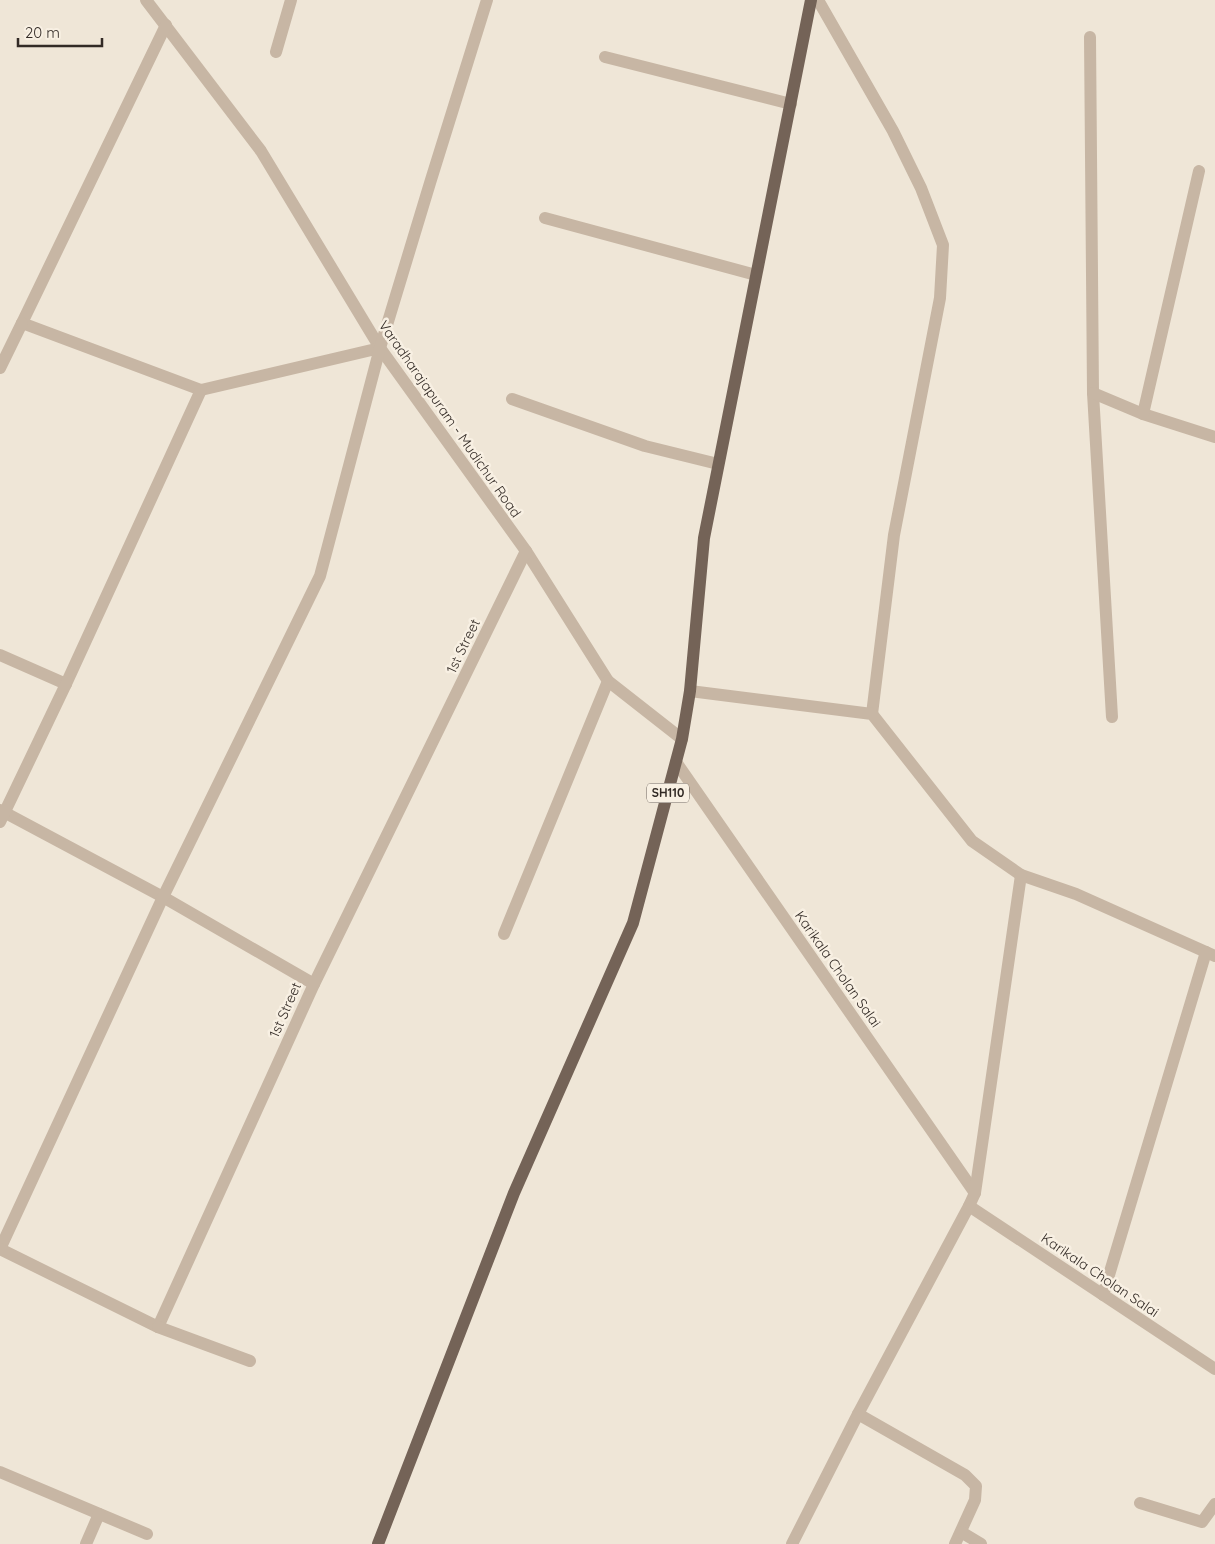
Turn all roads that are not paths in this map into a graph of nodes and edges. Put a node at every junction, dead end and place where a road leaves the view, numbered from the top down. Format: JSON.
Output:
{"nodes":[{"id":1,"x":146,"y":0,"type":"edge"},
{"id":2,"x":291,"y":0,"type":"edge"},
{"id":3,"x":487,"y":0,"type":"edge"},
{"id":4,"x":812,"y":0,"type":"edge"},
{"id":5,"x":818,"y":0,"type":"edge"},
{"id":6,"x":166,"y":25,"type":"junction"},
{"id":7,"x":1090,"y":37,"type":"dead end"},
{"id":8,"x":276,"y":52,"type":"dead end"},
{"id":9,"x":605,"y":57,"type":"dead end"},
{"id":10,"x":791,"y":104,"type":"junction"},
{"id":11,"x":1199,"y":171,"type":"dead end"},
{"id":12,"x":545,"y":218,"type":"dead end"},
{"id":13,"x":756,"y":275,"type":"junction"},
{"id":14,"x":22,"y":324,"type":"junction"},
{"id":15,"x":380,"y":348,"type":"junction"},
{"id":16,"x":0,"y":368,"type":"edge"},
{"id":17,"x":201,"y":390,"type":"junction"},
{"id":18,"x":1093,"y":393,"type":"junction"},
{"id":19,"x":512,"y":399,"type":"dead end"},
{"id":20,"x":1143,"y":414,"type":"junction"},
{"id":21,"x":1215,"y":437,"type":"edge"},
{"id":22,"x":718,"y":464,"type":"junction"},
{"id":23,"x":526,"y":551,"type":"junction"},
{"id":24,"x":0,"y":655,"type":"edge"},
{"id":25,"x":608,"y":681,"type":"junction"},
{"id":26,"x":66,"y":684,"type":"junction"},
{"id":27,"x":690,"y":691,"type":"junction"},
{"id":28,"x":872,"y":714,"type":"junction"},
{"id":29,"x":1112,"y":717,"type":"dead end"},
{"id":30,"x":682,"y":739,"type":"junction"},
{"id":31,"x":676,"y":762,"type":"junction"},
{"id":32,"x":1,"y":815,"type":"edge"},
{"id":33,"x":1021,"y":874,"type":"junction"},
{"id":34,"x":163,"y":897,"type":"junction"},
{"id":35,"x":504,"y":934,"type":"dead end"},
{"id":36,"x":1210,"y":954,"type":"edge"},
{"id":37,"x":314,"y":984,"type":"junction"},
{"id":38,"x":975,"y":1193,"type":"junction"},
{"id":39,"x":969,"y":1206,"type":"junction"},
{"id":40,"x":0,"y":1249,"type":"edge"},
{"id":41,"x":1103,"y":1295,"type":"junction"},
{"id":42,"x":158,"y":1327,"type":"junction"},
{"id":43,"x":250,"y":1361,"type":"dead end"},
{"id":44,"x":1215,"y":1369,"type":"edge"},
{"id":45,"x":858,"y":1414,"type":"junction"},
{"id":46,"x":0,"y":1472,"type":"edge"},
{"id":47,"x":1140,"y":1503,"type":"dead end"},
{"id":48,"x":1215,"y":1504,"type":"edge"},
{"id":49,"x":99,"y":1514,"type":"junction"},
{"id":50,"x":961,"y":1532,"type":"junction"},
{"id":51,"x":147,"y":1534,"type":"dead end"},
{"id":52,"x":86,"y":1544,"type":"edge"},
{"id":53,"x":378,"y":1544,"type":"edge"},
{"id":54,"x":792,"y":1544,"type":"edge"},
{"id":55,"x":955,"y":1544,"type":"edge"},
{"id":56,"x":982,"y":1544,"type":"edge"}],
"edges":[{"from":1,"to":6,"type":"street","name":"Varadharajapuram - Mudichur Road"},
{"from":2,"to":8,"type":"street"},
{"from":3,"to":15,"type":"street"},
{"from":4,"to":10,"type":"main road","number":"SH110"},
{"from":5,"to":28,"type":"street"},
{"from":6,"to":14,"type":"street"},
{"from":6,"to":15,"type":"street","name":"Varadharajapuram - Mudichur Road"},
{"from":7,"to":18,"type":"street"},
{"from":9,"to":10,"type":"street"},
{"from":10,"to":13,"type":"main road","number":"SH110"},
{"from":11,"to":20,"type":"street"},
{"from":12,"to":13,"type":"street"},
{"from":13,"to":22,"type":"main road","number":"SH110"},
{"from":14,"to":16,"type":"street"},
{"from":14,"to":17,"type":"street"},
{"from":15,"to":17,"type":"street"},
{"from":15,"to":23,"type":"street","name":"Varadharajapuram - Mudichur Road"},
{"from":15,"to":34,"type":"street"},
{"from":17,"to":26,"type":"street"},
{"from":18,"to":20,"type":"street"},
{"from":18,"to":29,"type":"street"},
{"from":19,"to":22,"type":"street"},
{"from":20,"to":21,"type":"street"},
{"from":22,"to":27,"type":"main road","number":"SH110"},
{"from":23,"to":25,"type":"street","name":"Varadharajapuram - Mudichur Road"},
{"from":23,"to":37,"type":"street","name":"1st Street"},
{"from":24,"to":26,"type":"street"},
{"from":25,"to":30,"type":"street","name":"Varadharajapuram - Mudichur Road"},
{"from":25,"to":35,"type":"street"},
{"from":26,"to":32,"type":"street"},
{"from":27,"to":28,"type":"street"},
{"from":27,"to":30,"type":"main road","number":"SH110"},
{"from":28,"to":33,"type":"street"},
{"from":30,"to":31,"type":"main road","number":"SH110"},
{"from":31,"to":38,"type":"street","name":"Karikala Cholan Salai"},
{"from":31,"to":53,"type":"main road","number":"SH110"},
{"from":32,"to":34,"type":"street"},
{"from":33,"to":36,"type":"street"},
{"from":33,"to":38,"type":"street"},
{"from":34,"to":37,"type":"street"},
{"from":34,"to":40,"type":"street"},
{"from":36,"to":41,"type":"street"},
{"from":37,"to":42,"type":"street","name":"1st Street"},
{"from":38,"to":39,"type":"street"},
{"from":39,"to":41,"type":"street","name":"Karikala Cholan Salai"},
{"from":39,"to":45,"type":"street"},
{"from":40,"to":42,"type":"street"},
{"from":41,"to":44,"type":"street","name":"Karikala Cholan Salai"},
{"from":42,"to":43,"type":"street"},
{"from":45,"to":50,"type":"street"},
{"from":45,"to":54,"type":"street"},
{"from":46,"to":49,"type":"street"},
{"from":47,"to":48,"type":"street"},
{"from":49,"to":51,"type":"street"},
{"from":49,"to":52,"type":"street"},
{"from":50,"to":55,"type":"street"},
{"from":50,"to":56,"type":"street"}]}
